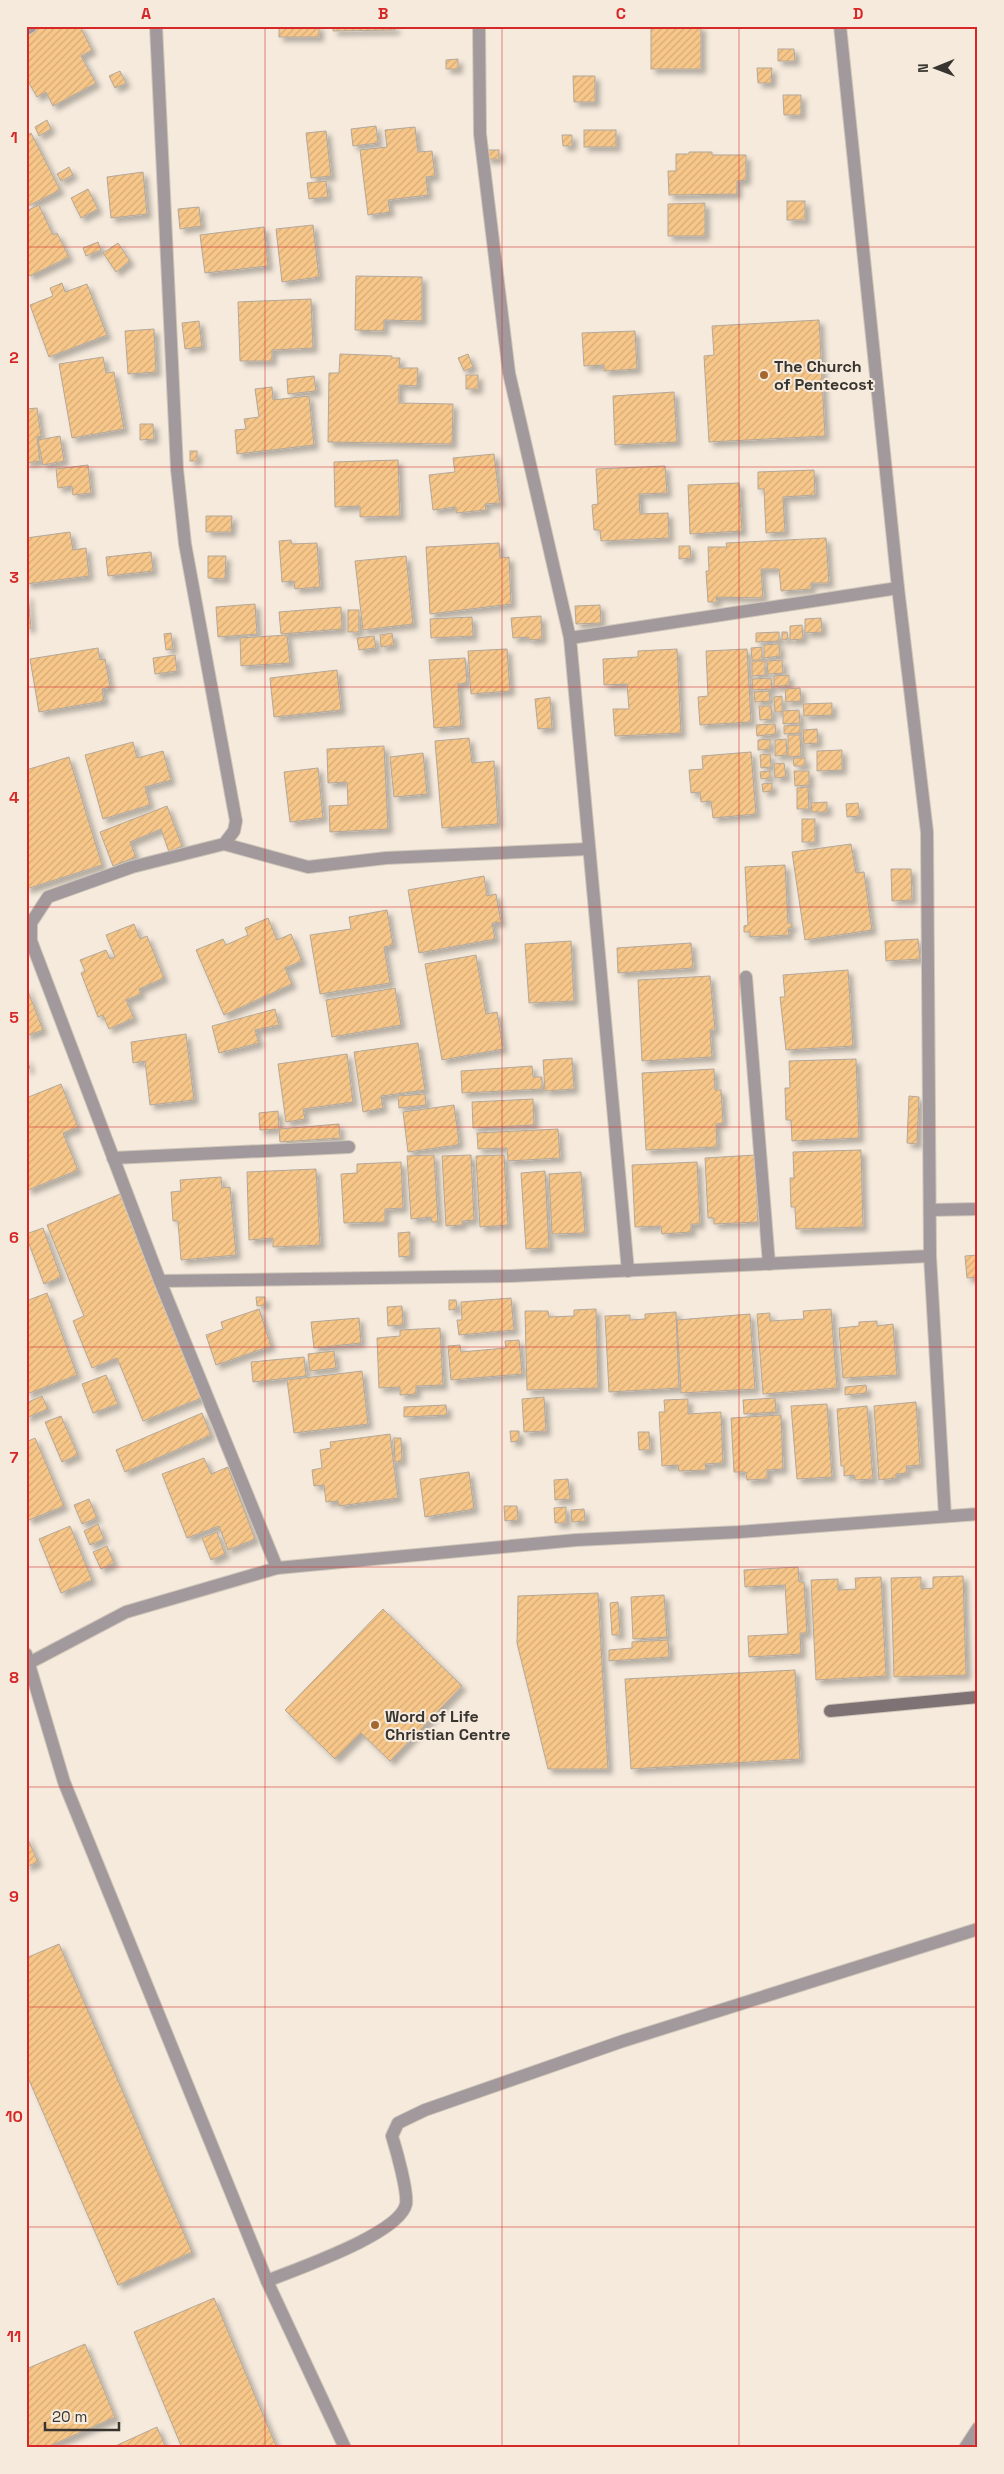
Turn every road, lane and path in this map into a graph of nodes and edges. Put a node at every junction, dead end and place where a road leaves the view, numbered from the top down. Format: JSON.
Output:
{"nodes":[{"id":1,"x":31,"y":26,"type":"edge"},
{"id":2,"x":156,"y":26,"type":"edge"},
{"id":3,"x":479,"y":26,"type":"edge"},
{"id":4,"x":840,"y":26,"type":"edge"},
{"id":5,"x":26,"y":28,"type":"edge"},
{"id":6,"x":898,"y":588,"type":"junction"},
{"id":7,"x":570,"y":638,"type":"junction"},
{"id":8,"x":224,"y":844,"type":"junction"},
{"id":9,"x":589,"y":850,"type":"junction"},
{"id":10,"x":746,"y":977,"type":"dead end"},
{"id":11,"x":349,"y":1147,"type":"dead end"},
{"id":12,"x":113,"y":1158,"type":"junction"},
{"id":13,"x":978,"y":1209,"type":"edge"},
{"id":14,"x":930,"y":1210,"type":"junction"},
{"id":15,"x":930,"y":1256,"type":"junction"},
{"id":16,"x":769,"y":1264,"type":"junction"},
{"id":17,"x":628,"y":1271,"type":"junction"},
{"id":18,"x":160,"y":1281,"type":"junction"},
{"id":19,"x":978,"y":1514,"type":"edge"},
{"id":20,"x":944,"y":1516,"type":"junction"},
{"id":21,"x":277,"y":1568,"type":"junction"},
{"id":22,"x":27,"y":1658,"type":"edge"},
{"id":23,"x":978,"y":1696,"type":"edge"},
{"id":24,"x":830,"y":1711,"type":"dead end"},
{"id":25,"x":978,"y":1929,"type":"edge"},
{"id":26,"x":267,"y":2281,"type":"junction"},
{"id":27,"x":978,"y":2428,"type":"edge"},
{"id":28,"x":345,"y":2448,"type":"edge"},
{"id":29,"x":966,"y":2448,"type":"edge"}],
"edges":[{"from":1,"to":5,"type":"street"},
{"from":2,"to":8,"type":"street"},
{"from":3,"to":7,"type":"street"},
{"from":4,"to":6,"type":"street"},
{"from":6,"to":7,"type":"street"},
{"from":6,"to":14,"type":"street"},
{"from":7,"to":9,"type":"street"},
{"from":8,"to":9,"type":"street"},
{"from":8,"to":12,"type":"street"},
{"from":9,"to":17,"type":"street"},
{"from":10,"to":16,"type":"street"},
{"from":11,"to":12,"type":"street"},
{"from":12,"to":18,"type":"street"},
{"from":13,"to":14,"type":"street"},
{"from":14,"to":15,"type":"street"},
{"from":15,"to":16,"type":"street"},
{"from":15,"to":20,"type":"street"},
{"from":16,"to":17,"type":"street"},
{"from":17,"to":18,"type":"street"},
{"from":18,"to":21,"type":"street"},
{"from":19,"to":20,"type":"street"},
{"from":20,"to":21,"type":"street"},
{"from":21,"to":22,"type":"street"},
{"from":22,"to":26,"type":"street"},
{"from":23,"to":24,"type":"street"},
{"from":25,"to":26,"type":"street"},
{"from":26,"to":28,"type":"street"},
{"from":27,"to":29,"type":"street"}]}
